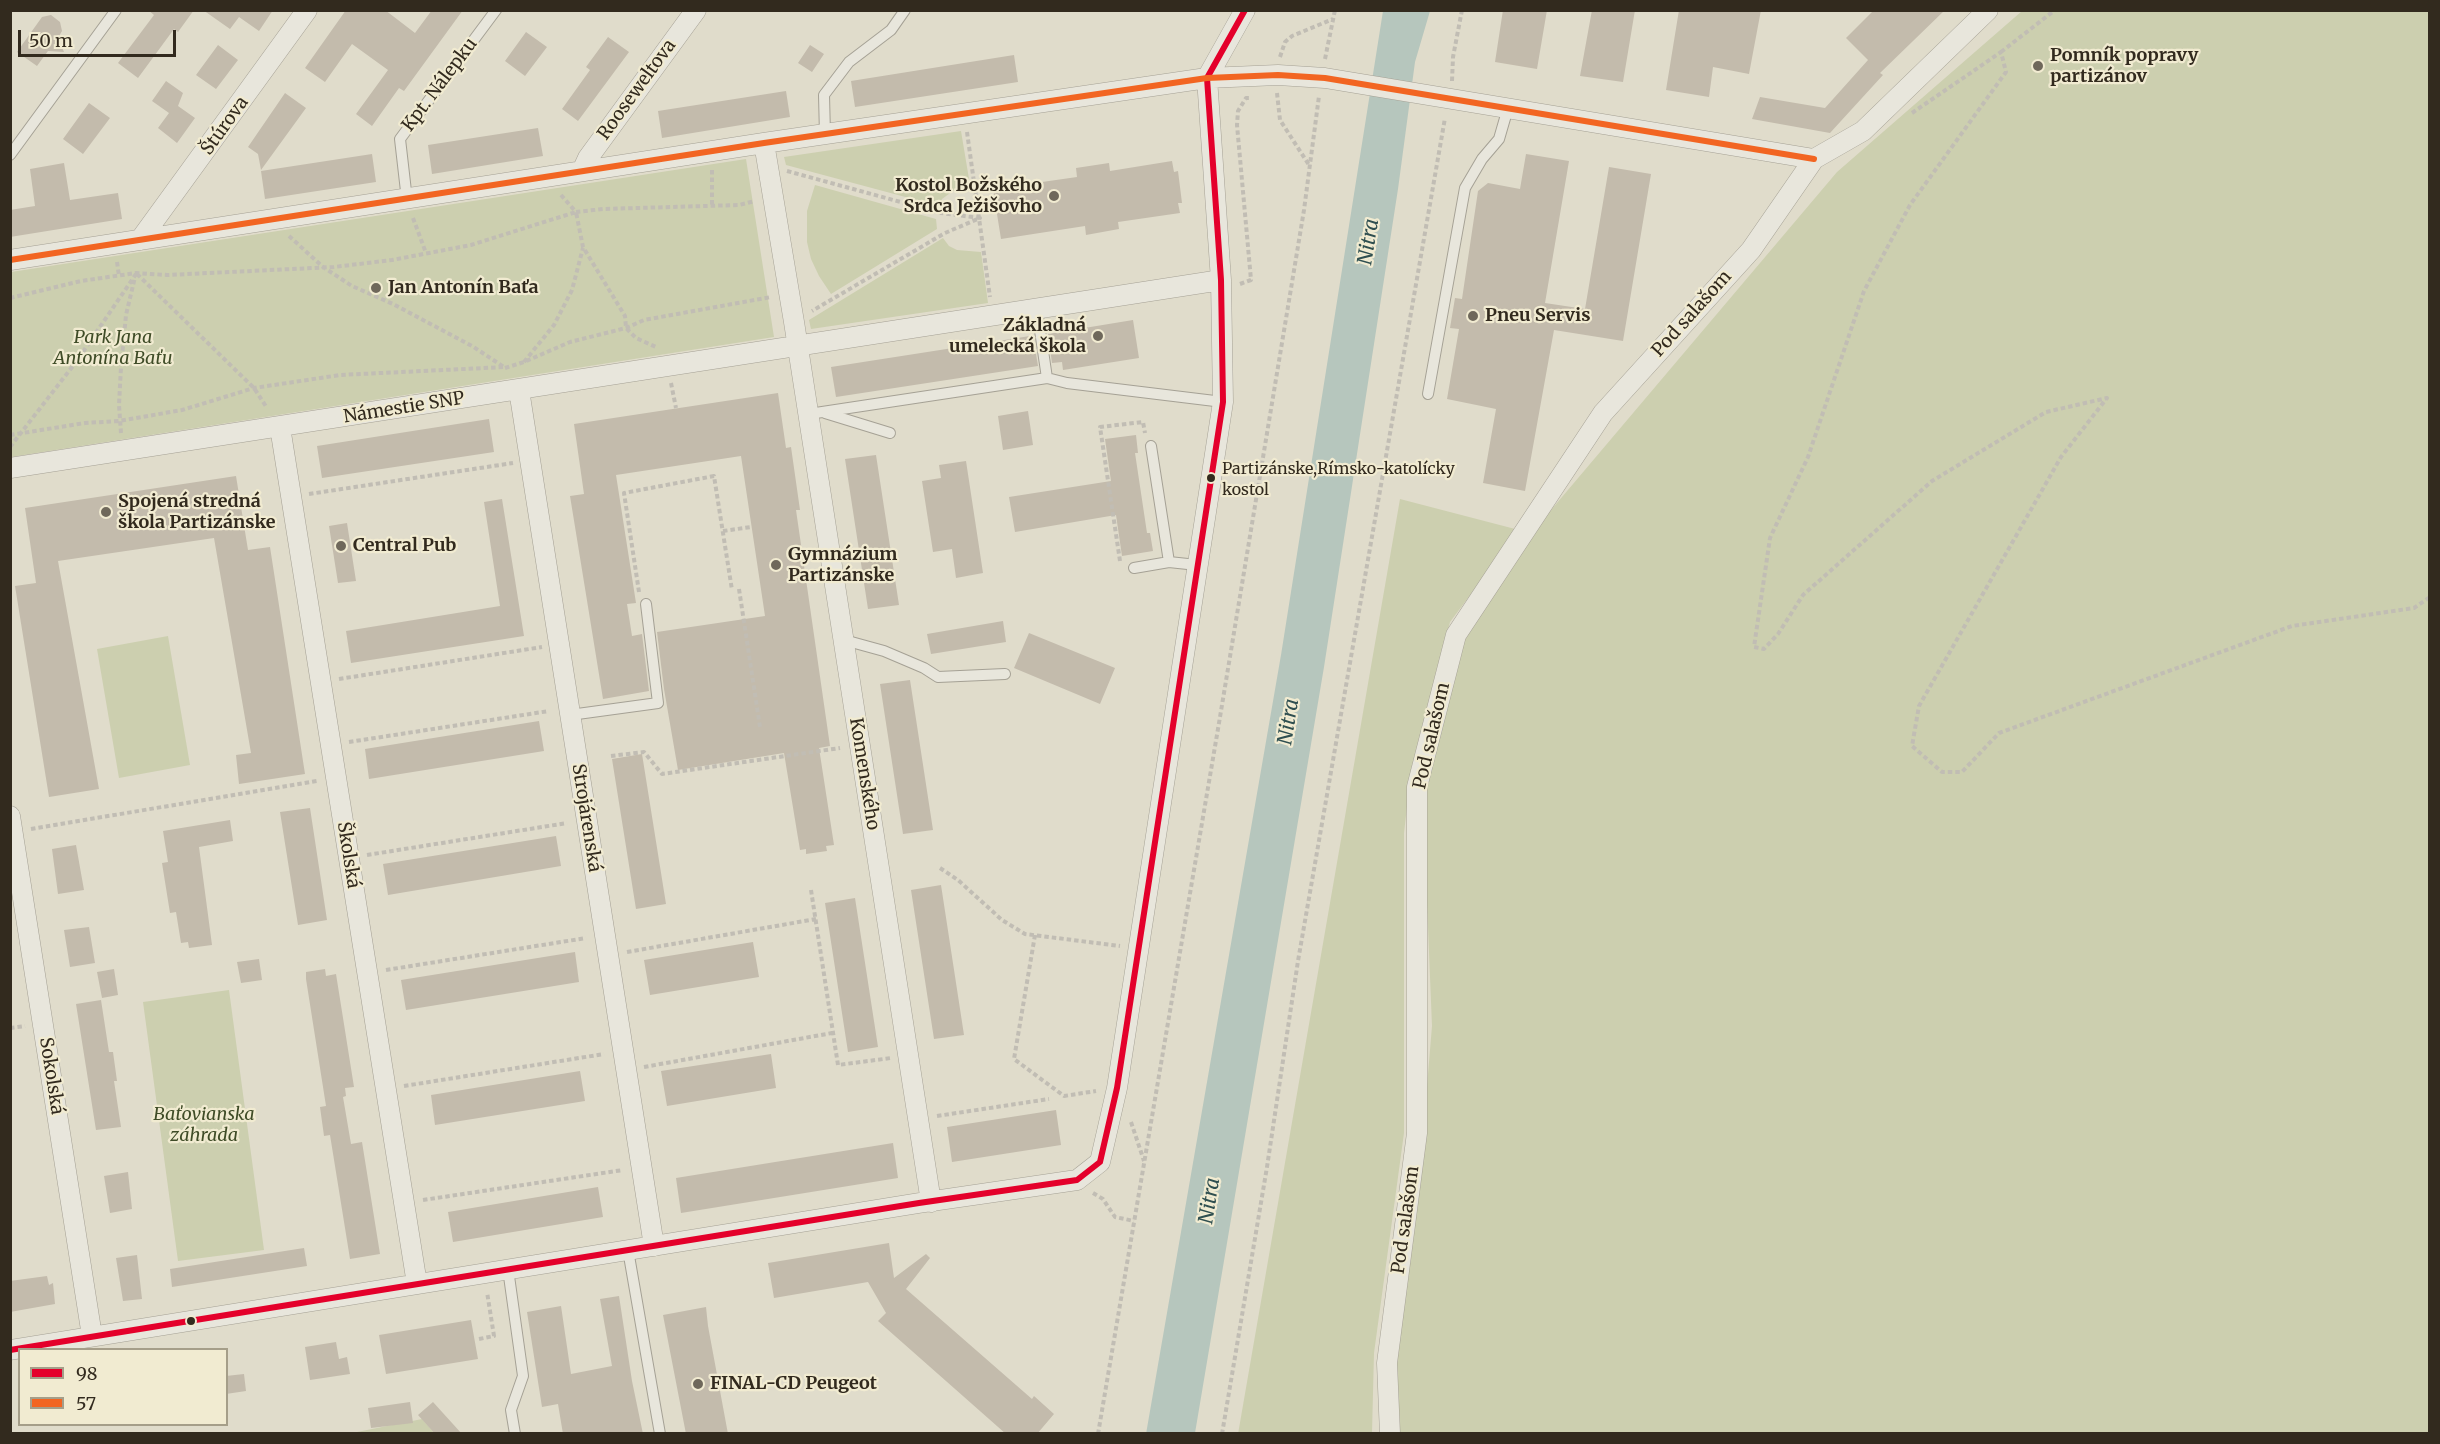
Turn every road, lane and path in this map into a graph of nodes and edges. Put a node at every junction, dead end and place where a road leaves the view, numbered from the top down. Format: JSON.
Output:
{"nodes":[{"id":1,"x":116,"y":10,"type":"edge"},
{"id":2,"x":308,"y":10,"type":"edge"},
{"id":3,"x":496,"y":10,"type":"edge"},
{"id":4,"x":696,"y":10,"type":"edge"},
{"id":5,"x":905,"y":10,"type":"edge"},
{"id":6,"x":1245,"y":10,"type":"edge"},
{"id":7,"x":1335,"y":10,"type":"edge"},
{"id":8,"x":1462,"y":10,"type":"edge"},
{"id":9,"x":1988,"y":10,"type":"edge"},
{"id":10,"x":2055,"y":10,"type":"edge"},
{"id":11,"x":1333,"y":19,"type":"junction"},
{"id":12,"x":2001,"y":52,"type":"junction"},
{"id":13,"x":1279,"y":63,"type":"dead end"},
{"id":14,"x":1207,"y":78,"type":"junction"},
{"id":15,"x":1323,"y":78,"type":"junction"},
{"id":16,"x":1267,"y":93,"type":"dead end"},
{"id":17,"x":1256,"y":96,"type":"dead end"},
{"id":18,"x":1442,"y":97,"type":"junction"},
{"id":19,"x":1508,"y":108,"type":"junction"},
{"id":20,"x":1909,"y":116,"type":"dead end"},
{"id":21,"x":966,"y":128,"type":"dead end"},
{"id":22,"x":825,"y":135,"type":"junction"},
{"id":23,"x":764,"y":143,"type":"junction"},
{"id":24,"x":10,"y":155,"type":"edge"},
{"id":25,"x":1814,"y":159,"type":"junction"},
{"id":26,"x":712,"y":165,"type":"dead end"},
{"id":27,"x":1309,"y":165,"type":"junction"},
{"id":28,"x":768,"y":169,"type":"junction"},
{"id":29,"x":582,"y":171,"type":"junction"},
{"id":30,"x":559,"y":190,"type":"dead end"},
{"id":31,"x":773,"y":196,"type":"junction"},
{"id":32,"x":407,"y":200,"type":"junction"},
{"id":33,"x":712,"y":205,"type":"junction"},
{"id":34,"x":576,"y":212,"type":"junction"},
{"id":35,"x":980,"y":218,"type":"junction"},
{"id":36,"x":284,"y":231,"type":"dead end"},
{"id":37,"x":140,"y":240,"type":"junction"},
{"id":38,"x":584,"y":247,"type":"junction"},
{"id":39,"x":426,"y":253,"type":"junction"},
{"id":40,"x":116,"y":258,"type":"dead end"},
{"id":41,"x":10,"y":260,"type":"edge"},
{"id":42,"x":323,"y":267,"type":"junction"},
{"id":43,"x":136,"y":273,"type":"junction"},
{"id":44,"x":119,"y":276,"type":"junction"},
{"id":45,"x":1228,"y":283,"type":"junction"},
{"id":46,"x":789,"y":294,"type":"junction"},
{"id":47,"x":10,"y":298,"type":"edge"},
{"id":48,"x":1037,"y":310,"type":"junction"},
{"id":49,"x":992,"y":317,"type":"junction"},
{"id":50,"x":794,"y":322,"type":"junction"},
{"id":51,"x":626,"y":328,"type":"junction"},
{"id":52,"x":798,"y":347,"type":"junction"},
{"id":53,"x":662,"y":349,"type":"dead end"},
{"id":54,"x":524,"y":362,"type":"junction"},
{"id":55,"x":505,"y":367,"type":"junction"},
{"id":56,"x":670,"y":377,"type":"dead end"},
{"id":57,"x":1047,"y":378,"type":"junction"},
{"id":58,"x":254,"y":388,"type":"junction"},
{"id":59,"x":513,"y":391,"type":"junction"},
{"id":60,"x":1428,"y":394,"type":"dead end"},
{"id":61,"x":1223,"y":402,"type":"junction"},
{"id":62,"x":676,"y":408,"type":"dead end"},
{"id":63,"x":815,"y":413,"type":"junction"},
{"id":64,"x":120,"y":421,"type":"junction"},
{"id":65,"x":1143,"y":422,"type":"dead end"},
{"id":66,"x":280,"y":427,"type":"junction"},
{"id":67,"x":22,"y":433,"type":"junction"},
{"id":68,"x":890,"y":433,"type":"dead end"},
{"id":69,"x":10,"y":435,"type":"edge"},
{"id":70,"x":1150,"y":446,"type":"dead end"},
{"id":71,"x":10,"y":447,"type":"edge"},
{"id":72,"x":126,"y":450,"type":"junction"},
{"id":73,"x":529,"y":461,"type":"junction"},
{"id":74,"x":10,"y":468,"type":"edge"},
{"id":75,"x":291,"y":496,"type":"junction"},
{"id":76,"x":751,"y":527,"type":"dead end"},
{"id":77,"x":723,"y":531,"type":"junction"},
{"id":78,"x":1168,"y":562,"type":"junction"},
{"id":79,"x":1197,"y":565,"type":"junction"},
{"id":80,"x":1134,"y":568,"type":"joint"},
{"id":81,"x":739,"y":589,"type":"dead end"},
{"id":82,"x":732,"y":590,"type":"dead end"},
{"id":83,"x":639,"y":594,"type":"dead end"},
{"id":84,"x":2430,"y":597,"type":"edge"},
{"id":85,"x":646,"y":604,"type":"dead end"},
{"id":86,"x":844,"y":640,"type":"junction"},
{"id":87,"x":559,"y":644,"type":"junction"},
{"id":88,"x":1005,"y":674,"type":"dead end"},
{"id":89,"x":321,"y":682,"type":"junction"},
{"id":90,"x":569,"y":712,"type":"junction"},
{"id":91,"x":760,"y":727,"type":"dead end"},
{"id":92,"x":331,"y":745,"type":"junction"},
{"id":93,"x":848,"y":747,"type":"dead end"},
{"id":94,"x":611,"y":756,"type":"dead end"},
{"id":95,"x":336,"y":778,"type":"junction"},
{"id":96,"x":586,"y":820,"type":"junction"},
{"id":97,"x":12,"y":824,"type":"edge"},
{"id":98,"x":349,"y":858,"type":"junction"},
{"id":99,"x":940,"y":868,"type":"dead end"},
{"id":100,"x":811,"y":890,"type":"dead end"},
{"id":101,"x":816,"y":919,"type":"junction"},
{"id":102,"x":604,"y":935,"type":"junction"},
{"id":103,"x":1035,"y":936,"type":"junction"},
{"id":104,"x":1139,"y":948,"type":"junction"},
{"id":105,"x":608,"y":955,"type":"junction"},
{"id":106,"x":367,"y":973,"type":"junction"},
{"id":107,"x":832,"y":1033,"type":"junction"},
{"id":108,"x":897,"y":1057,"type":"dead end"},
{"id":109,"x":624,"y":1060,"type":"junction"},
{"id":110,"x":1117,"y":1088,"type":"junction"},
{"id":111,"x":386,"y":1089,"type":"junction"},
{"id":112,"x":1049,"y":1099,"type":"dead end"},
{"id":113,"x":918,"y":1119,"type":"junction"},
{"id":114,"x":641,"y":1167,"type":"junction"},
{"id":115,"x":1077,"y":1180,"type":"junction"},
{"id":116,"x":931,"y":1202,"type":"junction"},
{"id":117,"x":404,"y":1203,"type":"junction"},
{"id":118,"x":1134,"y":1221,"type":"junction"},
{"id":119,"x":654,"y":1246,"type":"junction"},
{"id":120,"x":628,"y":1250,"type":"junction"},
{"id":121,"x":508,"y":1269,"type":"junction"},
{"id":122,"x":484,"y":1273,"type":"junction"},
{"id":123,"x":417,"y":1284,"type":"junction"},
{"id":124,"x":92,"y":1336,"type":"junction"},
{"id":125,"x":479,"y":1339,"type":"dead end"},
{"id":126,"x":22,"y":1348,"type":"edge"},
{"id":127,"x":1390,"y":1424,"type":"edge"},
{"id":128,"x":515,"y":1434,"type":"edge"},
{"id":129,"x":660,"y":1434,"type":"edge"},
{"id":130,"x":1098,"y":1434,"type":"edge"},
{"id":131,"x":1222,"y":1434,"type":"edge"},
{"id":132,"x":1398,"y":1434,"type":"edge"}],
"edges":[{"from":1,"to":24,"type":"lane"},
{"from":2,"to":37,"type":"street","name":"Štúrova"},
{"from":3,"to":32,"type":"lane","name":"Kpt. Nálepku"},
{"from":4,"to":29,"type":"street","name":"Rooseweltova"},
{"from":5,"to":22,"type":"lane"},
{"from":6,"to":14,"type":"street"},
{"from":7,"to":11,"type":"path"},
{"from":8,"to":18,"type":"path"},
{"from":9,"to":25,"type":"street"},
{"from":10,"to":12,"type":"path"},
{"from":11,"to":13,"type":"path"},
{"from":11,"to":15,"type":"path"},
{"from":12,"to":20,"type":"path"},
{"from":12,"to":84,"type":"path"},
{"from":14,"to":15,"type":"street"},
{"from":14,"to":22,"type":"street"},
{"from":14,"to":45,"type":"street"},
{"from":15,"to":18,"type":"street"},
{"from":15,"to":27,"type":"path"},
{"from":16,"to":27,"type":"path"},
{"from":17,"to":45,"type":"path"},
{"from":18,"to":19,"type":"street"},
{"from":18,"to":131,"type":"path"},
{"from":19,"to":25,"type":"street"},
{"from":19,"to":60,"type":"lane"},
{"from":21,"to":35,"type":"path"},
{"from":22,"to":23,"type":"street"},
{"from":23,"to":28,"type":"street"},
{"from":23,"to":29,"type":"street"},
{"from":25,"to":127,"type":"street","name":"Pod salašom"},
{"from":26,"to":33,"type":"path"},
{"from":27,"to":118,"type":"path"},
{"from":28,"to":31,"type":"street"},
{"from":28,"to":35,"type":"path"},
{"from":29,"to":32,"type":"street"},
{"from":30,"to":34,"type":"path"},
{"from":31,"to":33,"type":"path"},
{"from":31,"to":46,"type":"street"},
{"from":32,"to":37,"type":"street"},
{"from":32,"to":39,"type":"path"},
{"from":33,"to":34,"type":"path"},
{"from":34,"to":38,"type":"path"},
{"from":34,"to":39,"type":"path"},
{"from":35,"to":49,"type":"path"},
{"from":35,"to":50,"type":"path"},
{"from":36,"to":42,"type":"path"},
{"from":37,"to":41,"type":"street"},
{"from":38,"to":51,"type":"path"},
{"from":38,"to":54,"type":"path"},
{"from":39,"to":42,"type":"path"},
{"from":40,"to":44,"type":"path"},
{"from":42,"to":43,"type":"path"},
{"from":42,"to":55,"type":"path"},
{"from":43,"to":44,"type":"path"},
{"from":43,"to":58,"type":"path"},
{"from":43,"to":64,"type":"path"},
{"from":43,"to":67,"type":"path"},
{"from":44,"to":47,"type":"path"},
{"from":45,"to":48,"type":"street","name":"Námestie SNP"},
{"from":45,"to":61,"type":"street"},
{"from":46,"to":50,"type":"street"},
{"from":46,"to":51,"type":"path"},
{"from":48,"to":49,"type":"street","name":"Námestie SNP"},
{"from":48,"to":57,"type":"lane"},
{"from":49,"to":52,"type":"street","name":"Námestie SNP"},
{"from":50,"to":52,"type":"street"},
{"from":51,"to":53,"type":"path"},
{"from":51,"to":54,"type":"path"},
{"from":52,"to":59,"type":"street","name":"Námestie SNP"},
{"from":52,"to":63,"type":"street","name":"Komenského"},
{"from":54,"to":55,"type":"path"},
{"from":55,"to":58,"type":"path"},
{"from":55,"to":59,"type":"path"},
{"from":56,"to":62,"type":"path"},
{"from":57,"to":61,"type":"lane"},
{"from":57,"to":63,"type":"lane"},
{"from":58,"to":64,"type":"path"},
{"from":58,"to":66,"type":"path"},
{"from":59,"to":66,"type":"street","name":"Námestie SNP"},
{"from":59,"to":73,"type":"street","name":"Strojárenská"},
{"from":61,"to":79,"type":"street"},
{"from":63,"to":68,"type":"lane"},
{"from":63,"to":86,"type":"street","name":"Komenského"},
{"from":64,"to":67,"type":"path"},
{"from":64,"to":72,"type":"path"},
{"from":65,"to":80,"type":"path"},
{"from":66,"to":72,"type":"street","name":"Námestie SNP"},
{"from":66,"to":75,"type":"street","name":"Školská"},
{"from":67,"to":69,"type":"path"},
{"from":67,"to":71,"type":"path"},
{"from":70,"to":78,"type":"lane"},
{"from":72,"to":74,"type":"street","name":"Námestie SNP"},
{"from":73,"to":75,"type":"path"},
{"from":73,"to":87,"type":"street","name":"Strojárenská"},
{"from":75,"to":89,"type":"street","name":"Školská"},
{"from":76,"to":77,"type":"path"},
{"from":77,"to":82,"type":"path"},
{"from":77,"to":83,"type":"path"},
{"from":78,"to":79,"type":"lane"},
{"from":78,"to":80,"type":"lane"},
{"from":79,"to":104,"type":"street"},
{"from":81,"to":91,"type":"path"},
{"from":85,"to":90,"type":"lane"},
{"from":86,"to":88,"type":"lane"},
{"from":86,"to":113,"type":"street","name":"Komenského"},
{"from":87,"to":89,"type":"path"},
{"from":87,"to":90,"type":"street","name":"Strojárenská"},
{"from":89,"to":92,"type":"street","name":"Školská"},
{"from":90,"to":92,"type":"path"},
{"from":90,"to":96,"type":"street","name":"Strojárenská"},
{"from":92,"to":95,"type":"street","name":"Školská"},
{"from":93,"to":94,"type":"path"},
{"from":95,"to":97,"type":"path"},
{"from":95,"to":98,"type":"street","name":"Školská"},
{"from":96,"to":98,"type":"path"},
{"from":96,"to":102,"type":"street","name":"Strojárenská"},
{"from":97,"to":124,"type":"street","name":"Sokolská"},
{"from":98,"to":106,"type":"street","name":"Školská"},
{"from":99,"to":103,"type":"path"},
{"from":100,"to":101,"type":"path"},
{"from":101,"to":105,"type":"path"},
{"from":101,"to":107,"type":"path"},
{"from":102,"to":105,"type":"street","name":"Strojárenská"},
{"from":102,"to":106,"type":"path"},
{"from":103,"to":104,"type":"path"},
{"from":103,"to":110,"type":"path"},
{"from":104,"to":110,"type":"street"},
{"from":105,"to":109,"type":"street","name":"Strojárenská"},
{"from":106,"to":111,"type":"street","name":"Školská"},
{"from":107,"to":108,"type":"path"},
{"from":107,"to":109,"type":"path"},
{"from":109,"to":111,"type":"path"},
{"from":109,"to":114,"type":"street","name":"Strojárenská"},
{"from":110,"to":115,"type":"street"},
{"from":111,"to":117,"type":"street","name":"Školská"},
{"from":112,"to":113,"type":"path"},
{"from":113,"to":116,"type":"street","name":"Komenského"},
{"from":114,"to":117,"type":"path"},
{"from":114,"to":119,"type":"street","name":"Strojárenská"},
{"from":115,"to":116,"type":"street"},
{"from":115,"to":118,"type":"path"},
{"from":116,"to":119,"type":"street"},
{"from":117,"to":123,"type":"street","name":"Školská"},
{"from":118,"to":130,"type":"path"},
{"from":119,"to":120,"type":"street"},
{"from":120,"to":121,"type":"street"},
{"from":120,"to":129,"type":"lane"},
{"from":121,"to":122,"type":"street"},
{"from":121,"to":128,"type":"lane"},
{"from":122,"to":123,"type":"street"},
{"from":122,"to":125,"type":"path"},
{"from":123,"to":124,"type":"street"},
{"from":124,"to":126,"type":"street"},
{"from":127,"to":132,"type":"lane"}]}
